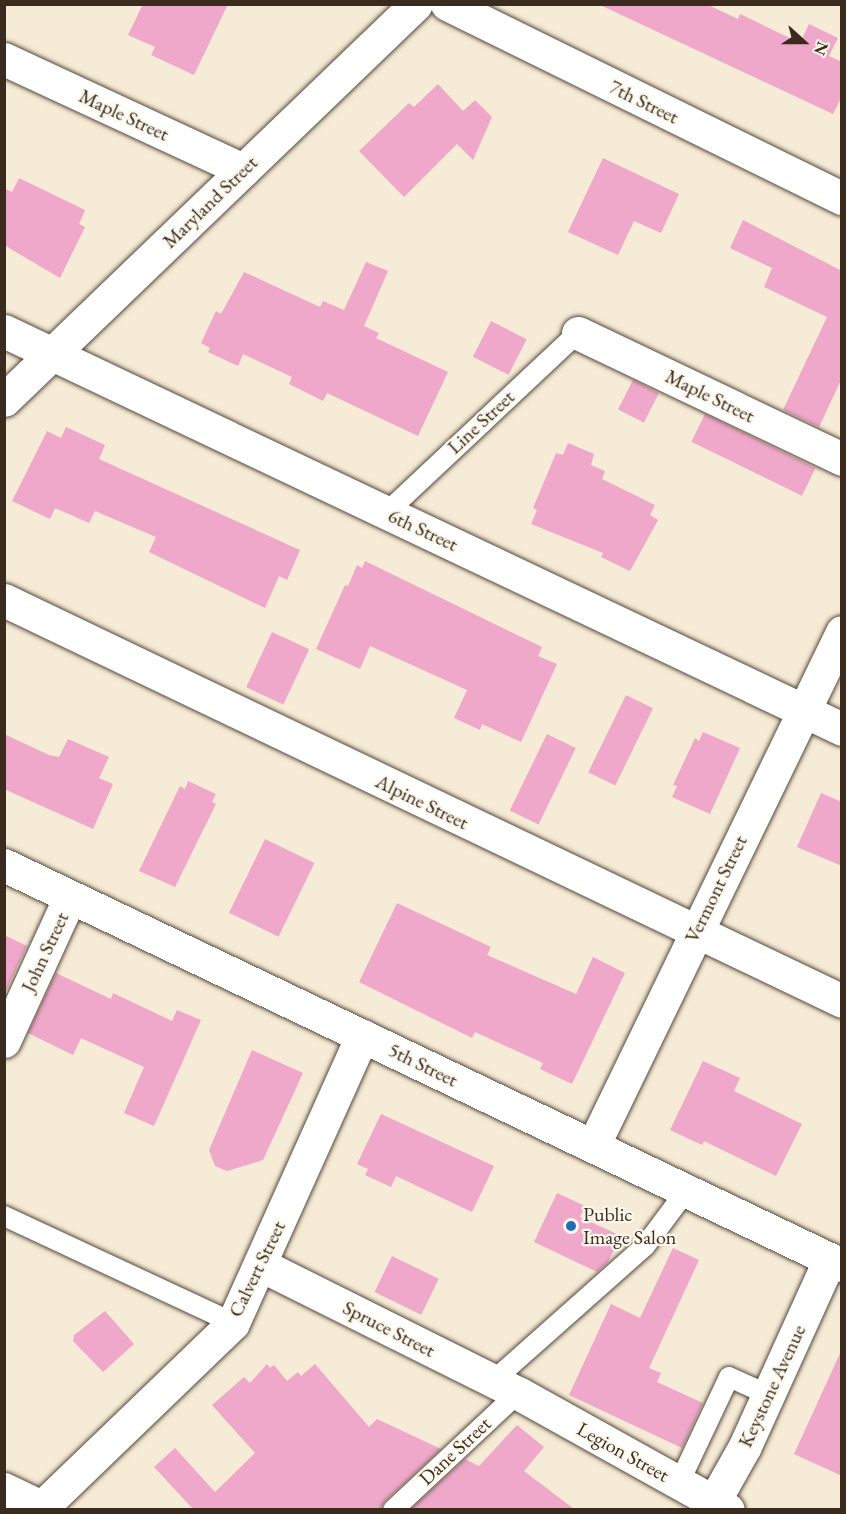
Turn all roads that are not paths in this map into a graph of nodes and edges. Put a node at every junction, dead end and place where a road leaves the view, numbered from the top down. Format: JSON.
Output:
{"nodes":[{"id":1,"x":416,"y":4,"type":"edge"},
{"id":2,"x":447,"y":4,"type":"edge"},
{"id":3,"x":4,"y":59,"type":"edge"},
{"id":4,"x":243,"y":170,"type":"junction"},
{"id":5,"x":842,"y":198,"type":"edge"},
{"id":6,"x":4,"y":330,"type":"edge"},
{"id":7,"x":578,"y":333,"type":"joint"},
{"id":8,"x":53,"y":354,"type":"junction"},
{"id":9,"x":4,"y":400,"type":"edge"},
{"id":10,"x":842,"y":459,"type":"edge"},
{"id":11,"x":386,"y":513,"type":"junction"},
{"id":12,"x":4,"y":600,"type":"edge"},
{"id":13,"x":842,"y":633,"type":"edge"},
{"id":14,"x":802,"y":710,"type":"junction"},
{"id":15,"x":842,"y":729,"type":"edge"},
{"id":16,"x":4,"y":865,"type":"edge"},
{"id":17,"x":70,"y":897,"type":"junction"},
{"id":18,"x":694,"y":932,"type":"junction"},
{"id":19,"x":842,"y":1001,"type":"edge"},
{"id":20,"x":362,"y":1036,"type":"junction"},
{"id":21,"x":4,"y":1041,"type":"edge"},
{"id":22,"x":592,"y":1146,"type":"junction"},
{"id":23,"x":686,"y":1191,"type":"junction"},
{"id":24,"x":4,"y":1216,"type":"edge"},
{"id":25,"x":836,"y":1262,"type":"edge"},
{"id":26,"x":261,"y":1265,"type":"junction"},
{"id":27,"x":233,"y":1323,"type":"junction"},
{"id":28,"x":505,"y":1387,"type":"junction"},
{"id":29,"x":769,"y":1395,"type":"junction"},
{"id":30,"x":679,"y":1483,"type":"junction"},
{"id":31,"x":4,"y":1490,"type":"edge"},
{"id":32,"x":717,"y":1507,"type":"edge"},
{"id":33,"x":40,"y":1508,"type":"edge"},
{"id":34,"x":393,"y":1509,"type":"edge"}],
"edges":[{"from":1,"to":4,"type":"street","name":"Maryland Street"},
{"from":2,"to":5,"type":"street","name":"7th Street"},
{"from":3,"to":4,"type":"street","name":"Maple Street"},
{"from":4,"to":8,"type":"street","name":"Maryland Street"},
{"from":6,"to":8,"type":"street","name":"6th Street"},
{"from":7,"to":10,"type":"street","name":"Maple Street"},
{"from":7,"to":11,"type":"lane","name":"Line Street"},
{"from":8,"to":9,"type":"street","name":"Maryland Street"},
{"from":8,"to":11,"type":"street","name":"6th Street"},
{"from":11,"to":14,"type":"street","name":"6th Street"},
{"from":12,"to":18,"type":"street","name":"Alpine Street"},
{"from":13,"to":14,"type":"street","name":"Vermont Street"},
{"from":14,"to":15,"type":"street","name":"6th Street"},
{"from":14,"to":18,"type":"street","name":"Vermont Street"},
{"from":16,"to":17,"type":"street","name":"5th Street"},
{"from":17,"to":20,"type":"street","name":"5th Street"},
{"from":17,"to":21,"type":"street","name":"John Street"},
{"from":18,"to":19,"type":"street","name":"Alpine Street"},
{"from":18,"to":22,"type":"street","name":"Vermont Street"},
{"from":20,"to":22,"type":"street","name":"5th Street"},
{"from":20,"to":26,"type":"street","name":"Calvert Street"},
{"from":22,"to":23,"type":"street","name":"5th Street"},
{"from":23,"to":25,"type":"street","name":"5th Street"},
{"from":23,"to":28,"type":"lane","name":"Dane Street"},
{"from":24,"to":27,"type":"lane"},
{"from":25,"to":29,"type":"street","name":"Keystone Avenue"},
{"from":26,"to":27,"type":"street","name":"Calvert Street"},
{"from":26,"to":28,"type":"street","name":"Spruce Street"},
{"from":27,"to":33,"type":"street","name":"Calvert Street"},
{"from":28,"to":30,"type":"street","name":"Legion Street"},
{"from":28,"to":34,"type":"lane","name":"Dane Street"},
{"from":29,"to":30,"type":"lane"},
{"from":29,"to":32,"type":"street","name":"Keystone Avenue"},
{"from":30,"to":32,"type":"street","name":"Legion Street"},
{"from":31,"to":33,"type":"street"}]}
